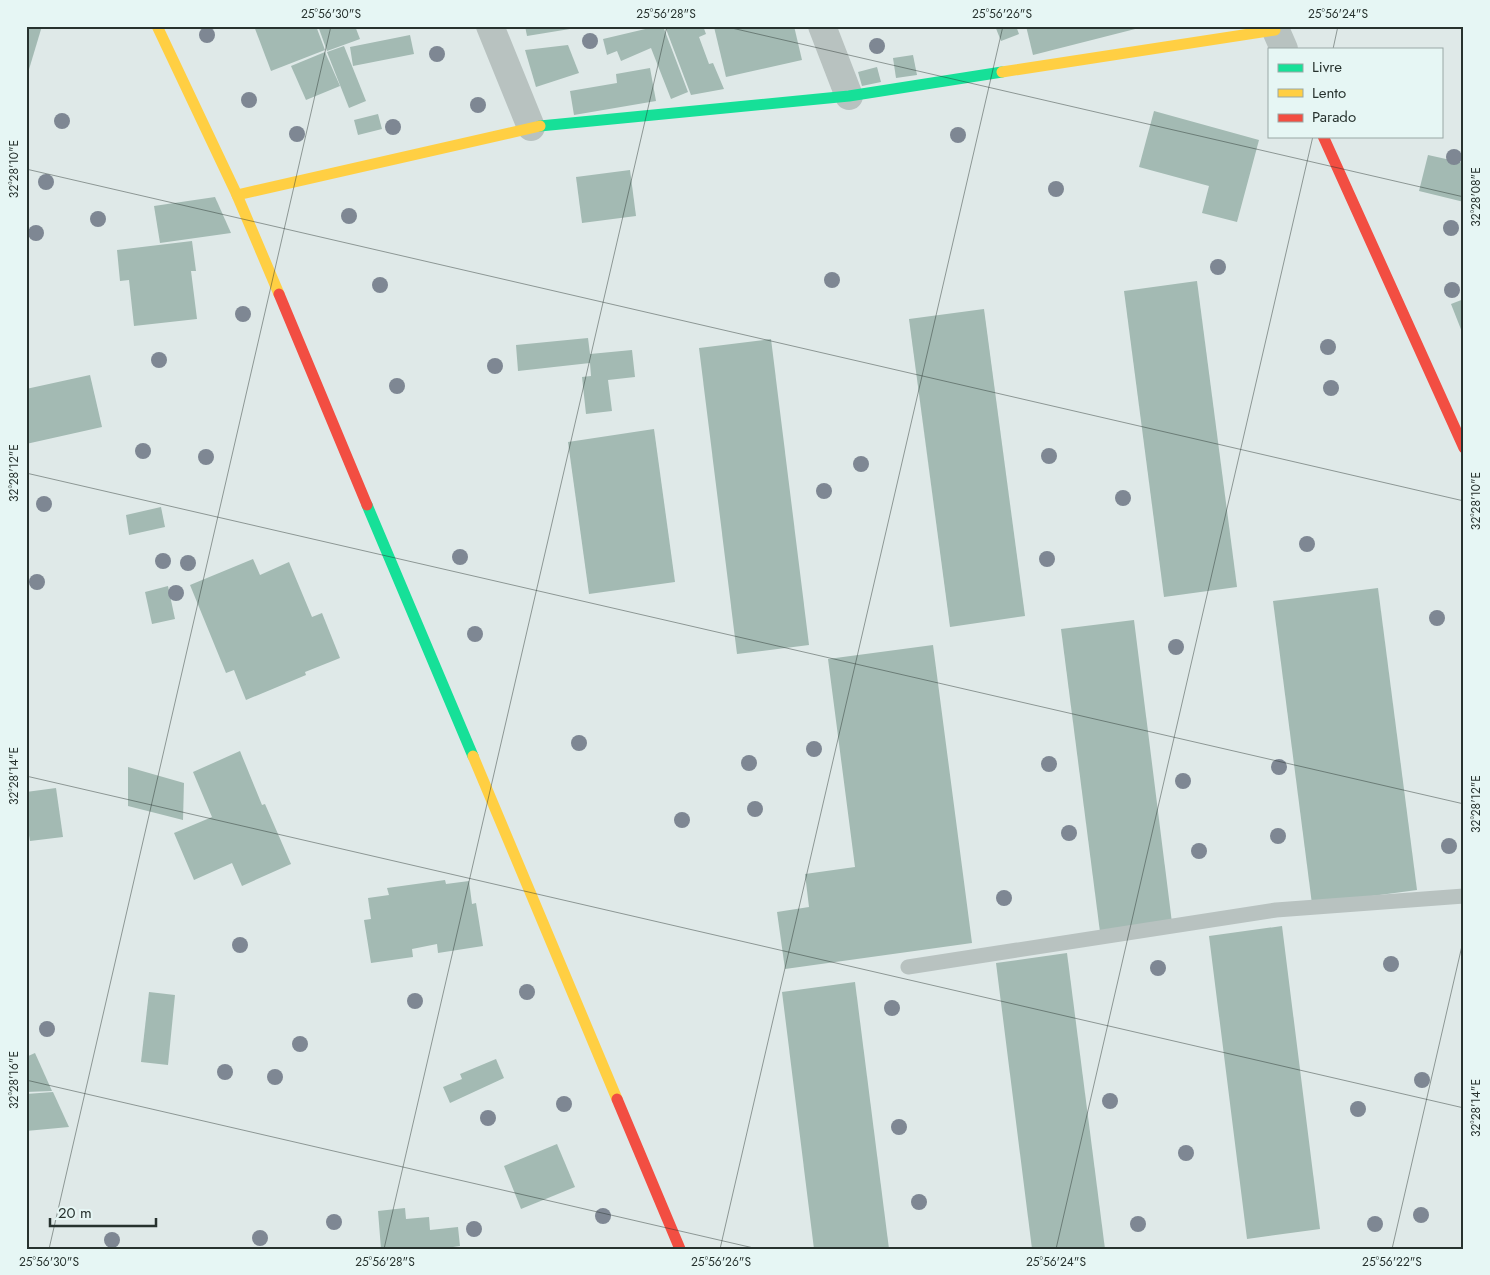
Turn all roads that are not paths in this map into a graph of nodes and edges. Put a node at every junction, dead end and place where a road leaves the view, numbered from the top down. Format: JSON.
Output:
{"nodes":[{"id":1,"x":157,"y":26,"type":"edge"},
{"id":2,"x":490,"y":26,"type":"edge"},
{"id":3,"x":822,"y":26,"type":"edge"},
{"id":4,"x":1278,"y":35,"type":"edge"},
{"id":5,"x":850,"y":96,"type":"junction"},
{"id":6,"x":531,"y":127,"type":"junction"},
{"id":7,"x":1324,"y":138,"type":"edge"},
{"id":8,"x":237,"y":195,"type":"junction"},
{"id":9,"x":1464,"y":448,"type":"edge"},
{"id":10,"x":1464,"y":896,"type":"edge"},
{"id":11,"x":908,"y":967,"type":"dead end"},
{"id":12,"x":680,"y":1249,"type":"edge"}],
"edges":[{"from":1,"to":8,"type":"street"},
{"from":2,"to":6,"type":"street"},
{"from":3,"to":5,"type":"street"},
{"from":4,"to":5,"type":"street"},
{"from":5,"to":6,"type":"street"},
{"from":6,"to":8,"type":"street"},
{"from":7,"to":9,"type":"street"},
{"from":8,"to":12,"type":"street"},
{"from":10,"to":11,"type":"lane"}]}
